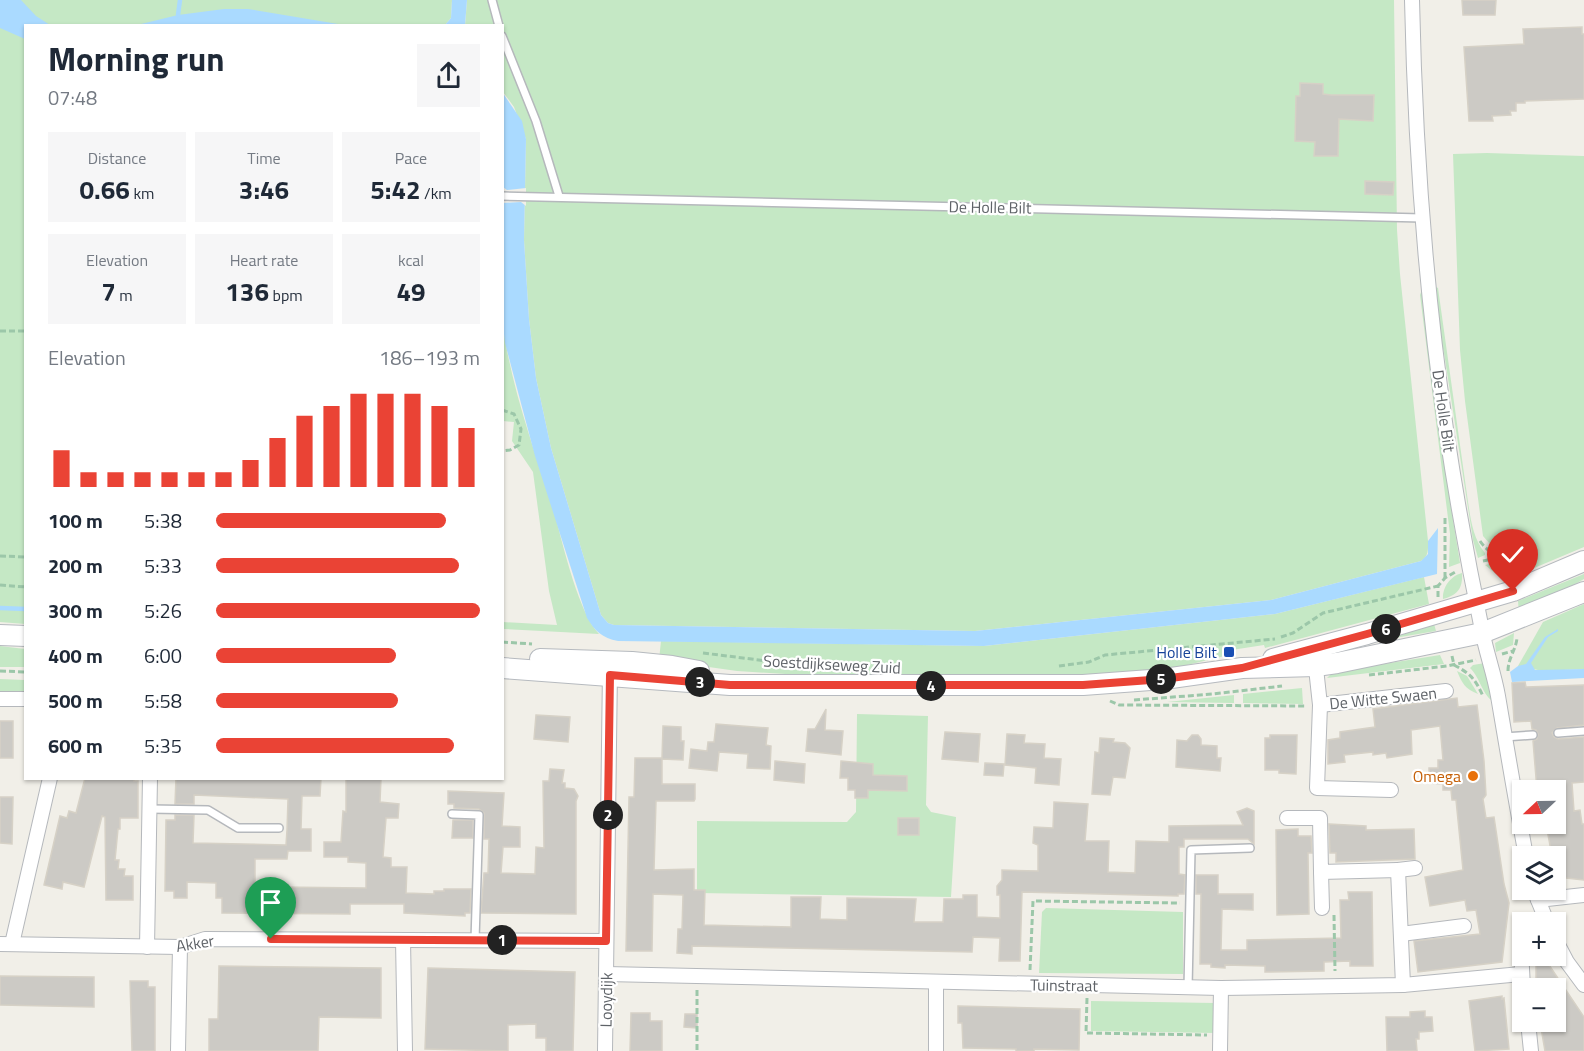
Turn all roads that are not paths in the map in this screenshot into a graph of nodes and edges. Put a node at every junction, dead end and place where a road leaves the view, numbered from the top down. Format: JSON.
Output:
{"nodes":[{"id":1,"x":492,"y":0,"type":"edge"},
{"id":2,"x":1412,"y":0,"type":"edge"},
{"id":3,"x":498,"y":24,"type":"edge"},
{"id":4,"x":504,"y":41,"type":"edge"},
{"id":5,"x":504,"y":196,"type":"edge"},
{"id":6,"x":558,"y":196,"type":"junction"},
{"id":7,"x":1422,"y":218,"type":"junction"},
{"id":8,"x":1584,"y":561,"type":"edge"},
{"id":9,"x":1584,"y":592,"type":"edge"},
{"id":10,"x":1476,"y":602,"type":"junction"},
{"id":11,"x":1482,"y":633,"type":"junction"},
{"id":12,"x":0,"y":635,"type":"edge"},
{"id":13,"x":24,"y":636,"type":"edge"},
{"id":14,"x":1315,"y":657,"type":"junction"},
{"id":15,"x":504,"y":659,"type":"edge"},
{"id":16,"x":504,"y":668,"type":"edge"},
{"id":17,"x":610,"y":668,"type":"junction"},
{"id":18,"x":1446,"y":691,"type":"dead end"},
{"id":19,"x":0,"y":699,"type":"edge"},
{"id":20,"x":24,"y":699,"type":"edge"},
{"id":21,"x":1320,"y":705,"type":"junction"},
{"id":22,"x":1584,"y":731,"type":"edge"},
{"id":23,"x":1557,"y":733,"type":"dead end"},
{"id":24,"x":1533,"y":735,"type":"dead end"},
{"id":25,"x":1504,"y":737,"type":"junction"},
{"id":26,"x":49,"y":780,"type":"edge"},
{"id":27,"x":150,"y":780,"type":"edge"},
{"id":28,"x":1391,"y":790,"type":"dead end"},
{"id":29,"x":150,"y":809,"type":"junction"},
{"id":30,"x":452,"y":814,"type":"dead end"},
{"id":31,"x":1287,"y":818,"type":"dead end"},
{"id":32,"x":279,"y":828,"type":"dead end"},
{"id":33,"x":1524,"y":846,"type":"edge"},
{"id":34,"x":1250,"y":848,"type":"dead end"},
{"id":35,"x":1415,"y":868,"type":"dead end"},
{"id":36,"x":1398,"y":870,"type":"junction"},
{"id":37,"x":1321,"y":872,"type":"junction"},
{"id":38,"x":1566,"y":895,"type":"edge"},
{"id":39,"x":1584,"y":895,"type":"edge"},
{"id":40,"x":1322,"y":908,"type":"road end"},
{"id":41,"x":1464,"y":926,"type":"dead end"},
{"id":42,"x":1401,"y":934,"type":"junction"},
{"id":43,"x":403,"y":940,"type":"junction"},
{"id":44,"x":475,"y":940,"type":"junction"},
{"id":45,"x":606,"y":941,"type":"junction"},
{"id":46,"x":6,"y":944,"type":"edge"},
{"id":47,"x":147,"y":947,"type":"junction"},
{"id":48,"x":180,"y":947,"type":"junction"},
{"id":49,"x":1566,"y":960,"type":"edge"},
{"id":50,"x":1521,"y":966,"type":"edge"},
{"id":51,"x":606,"y":974,"type":"junction"},
{"id":52,"x":1521,"y":974,"type":"junction"},
{"id":53,"x":1522,"y":978,"type":"edge"},
{"id":54,"x":936,"y":982,"type":"junction"},
{"id":55,"x":1403,"y":985,"type":"junction"},
{"id":56,"x":1584,"y":985,"type":"edge"},
{"id":57,"x":1188,"y":987,"type":"junction"},
{"id":58,"x":1221,"y":988,"type":"junction"},
{"id":59,"x":1529,"y":1032,"type":"edge"},
{"id":60,"x":178,"y":1051,"type":"edge"},
{"id":61,"x":405,"y":1051,"type":"edge"},
{"id":62,"x":605,"y":1051,"type":"edge"},
{"id":63,"x":936,"y":1051,"type":"edge"},
{"id":64,"x":1220,"y":1051,"type":"edge"},
{"id":65,"x":1532,"y":1051,"type":"edge"}],
"edges":[{"from":1,"to":3,"type":"lane"},
{"from":2,"to":7,"type":"street","name":"De Holle Bilt"},
{"from":4,"to":6,"type":"lane"},
{"from":5,"to":6,"type":"lane","name":"De Holle Bilt"},
{"from":6,"to":7,"type":"lane","name":"De Holle Bilt"},
{"from":7,"to":10,"type":"street","name":"De Holle Bilt"},
{"from":8,"to":10,"type":"main road","name":"Soestdijkseweg Zuid"},
{"from":9,"to":11,"type":"main road","name":"Soestdijkseweg Zuid"},
{"from":10,"to":11,"type":"street","name":"De Holle Bilt"},
{"from":10,"to":14,"type":"main road","name":"Soestdijkseweg Zuid"},
{"from":11,"to":14,"type":"main road","name":"Soestdijkseweg Zuid"},
{"from":11,"to":25,"type":"street","name":"De Holle Bilt"},
{"from":12,"to":13,"type":"main road"},
{"from":14,"to":17,"type":"main road","name":"Soestdijkseweg Zuid"},
{"from":14,"to":21,"type":"street","name":"De Witte Swaen"},
{"from":15,"to":17,"type":"main road","name":"Soestdijkseweg Zuid"},
{"from":16,"to":17,"type":"main road","name":"Soestdijkseweg Zuid"},
{"from":17,"to":45,"type":"street","name":"Looydijk"},
{"from":18,"to":21,"type":"street","name":"De Witte Swaen"},
{"from":19,"to":20,"type":"street"},
{"from":21,"to":28,"type":"street","name":"De Witte Swaen"},
{"from":22,"to":23,"type":"lane"},
{"from":24,"to":25,"type":"lane"},
{"from":25,"to":33,"type":"street","name":"De Holle Bilt"},
{"from":26,"to":46,"type":"street"},
{"from":27,"to":29,"type":"street"},
{"from":29,"to":32,"type":"lane"},
{"from":29,"to":47,"type":"street"},
{"from":30,"to":44,"type":"lane"},
{"from":31,"to":37,"type":"street"},
{"from":34,"to":57,"type":"lane"},
{"from":35,"to":36,"type":"street"},
{"from":36,"to":37,"type":"street"},
{"from":36,"to":42,"type":"street"},
{"from":37,"to":40,"type":"street"},
{"from":38,"to":39,"type":"street"},
{"from":41,"to":42,"type":"street"},
{"from":42,"to":55,"type":"street"},
{"from":43,"to":44,"type":"street","name":"Akker"},
{"from":43,"to":48,"type":"street","name":"Akker"},
{"from":43,"to":61,"type":"street"},
{"from":44,"to":45,"type":"street","name":"Akker"},
{"from":45,"to":51,"type":"street","name":"Looydijk"},
{"from":46,"to":47,"type":"street","name":"Akker"},
{"from":47,"to":48,"type":"street","name":"Akker"},
{"from":48,"to":60,"type":"street"},
{"from":49,"to":56,"type":"street"},
{"from":50,"to":52,"type":"street"},
{"from":51,"to":54,"type":"street","name":"Tuinstraat"},
{"from":51,"to":62,"type":"street","name":"Looydijk"},
{"from":52,"to":53,"type":"street"},
{"from":52,"to":55,"type":"street","name":"Tuinstraat"},
{"from":54,"to":57,"type":"street","name":"Tuinstraat"},
{"from":54,"to":63,"type":"street"},
{"from":55,"to":58,"type":"street","name":"Tuinstraat"},
{"from":57,"to":58,"type":"street","name":"Tuinstraat"},
{"from":58,"to":64,"type":"street"},
{"from":59,"to":65,"type":"street"}]}
